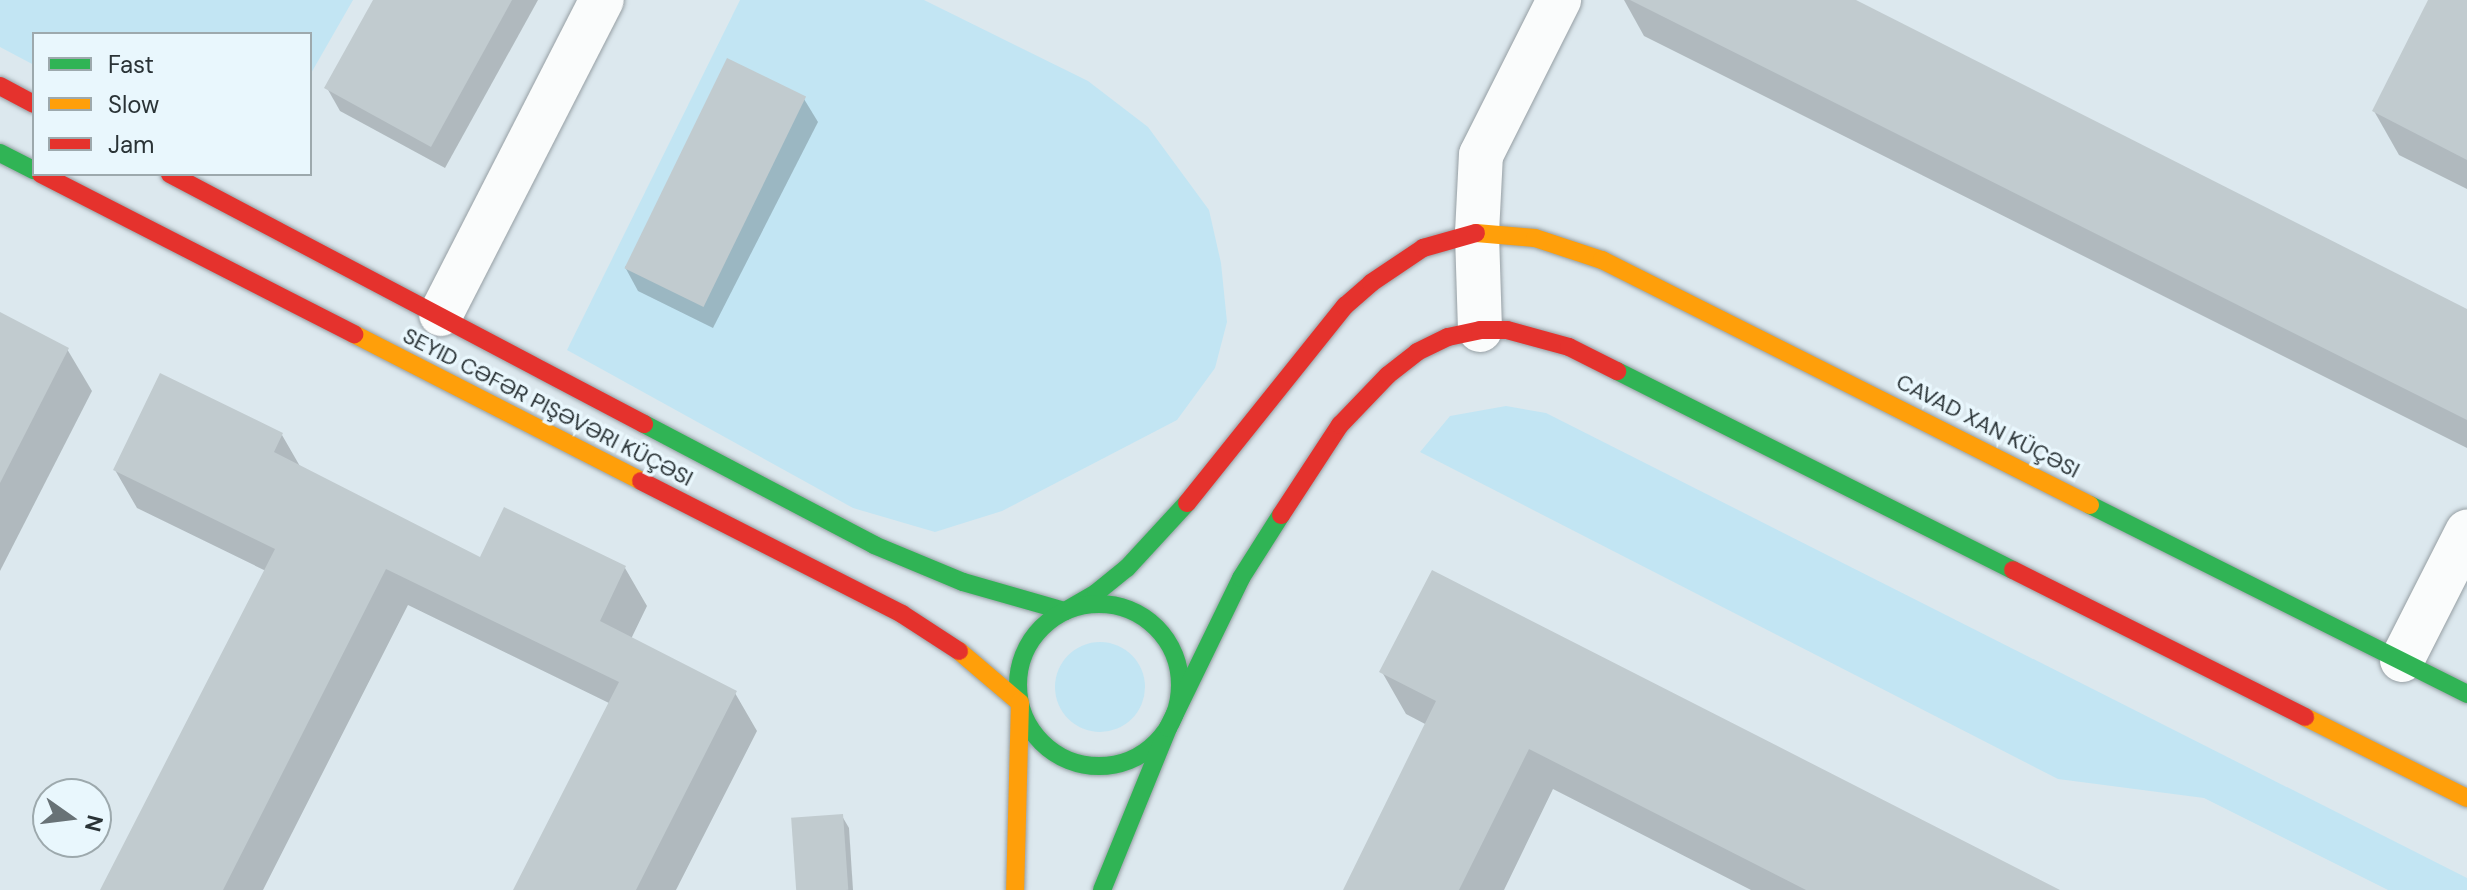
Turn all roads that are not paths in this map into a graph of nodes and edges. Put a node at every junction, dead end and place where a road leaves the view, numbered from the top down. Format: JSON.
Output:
{"nodes":[{"id":1,"x":602,"y":0,"type":"edge"},
{"id":2,"x":1559,"y":0,"type":"edge"},
{"id":3,"x":0,"y":86,"type":"edge"},
{"id":4,"x":32,"y":103,"type":"edge"},
{"id":5,"x":0,"y":153,"type":"edge"},
{"id":6,"x":32,"y":169,"type":"edge"},
{"id":7,"x":45,"y":176,"type":"edge"},
{"id":8,"x":174,"y":176,"type":"edge"},
{"id":9,"x":1477,"y":233,"type":"junction"},
{"id":10,"x":441,"y":314,"type":"junction"},
{"id":11,"x":1480,"y":330,"type":"junction"},
{"id":12,"x":2467,"y":532,"type":"edge"},
{"id":13,"x":1065,"y":611,"type":"junction"},
{"id":14,"x":2402,"y":660,"type":"junction"},
{"id":15,"x":2467,"y":694,"type":"edge"},
{"id":16,"x":1020,"y":703,"type":"junction"},
{"id":17,"x":1168,"y":728,"type":"junction"},
{"id":18,"x":2467,"y":798,"type":"edge"},
{"id":19,"x":1015,"y":890,"type":"edge"},
{"id":20,"x":1102,"y":890,"type":"edge"}],
"edges":[{"from":1,"to":10,"type":"street"},
{"from":2,"to":9,"type":"street"},
{"from":3,"to":4,"type":"street"},
{"from":5,"to":6,"type":"street"},
{"from":7,"to":16,"type":"street","name":"SEYID CƏFƏR PIŞƏVƏRI KÜÇƏSI"},
{"from":8,"to":10,"type":"street","name":"SEYID CƏFƏR PIŞƏVƏRI KÜÇƏSI"},
{"from":9,"to":11,"type":"street"},
{"from":9,"to":13,"type":"street","name":"CAVAD XAN KÜÇƏSI"},
{"from":9,"to":14,"type":"street","name":"CAVAD XAN KÜÇƏSI"},
{"from":10,"to":13,"type":"street","name":"SEYID CƏFƏR PIŞƏVƏRI KÜÇƏSI"},
{"from":11,"to":17,"type":"street"},
{"from":11,"to":18,"type":"street"},
{"from":12,"to":14,"type":"street"},
{"from":13,"to":16,"type":"street"},
{"from":13,"to":17,"type":"street"},
{"from":14,"to":15,"type":"street","name":"CAVAD XAN KÜÇƏSI"},
{"from":16,"to":17,"type":"street"},
{"from":16,"to":19,"type":"street"},
{"from":17,"to":20,"type":"street"}]}
